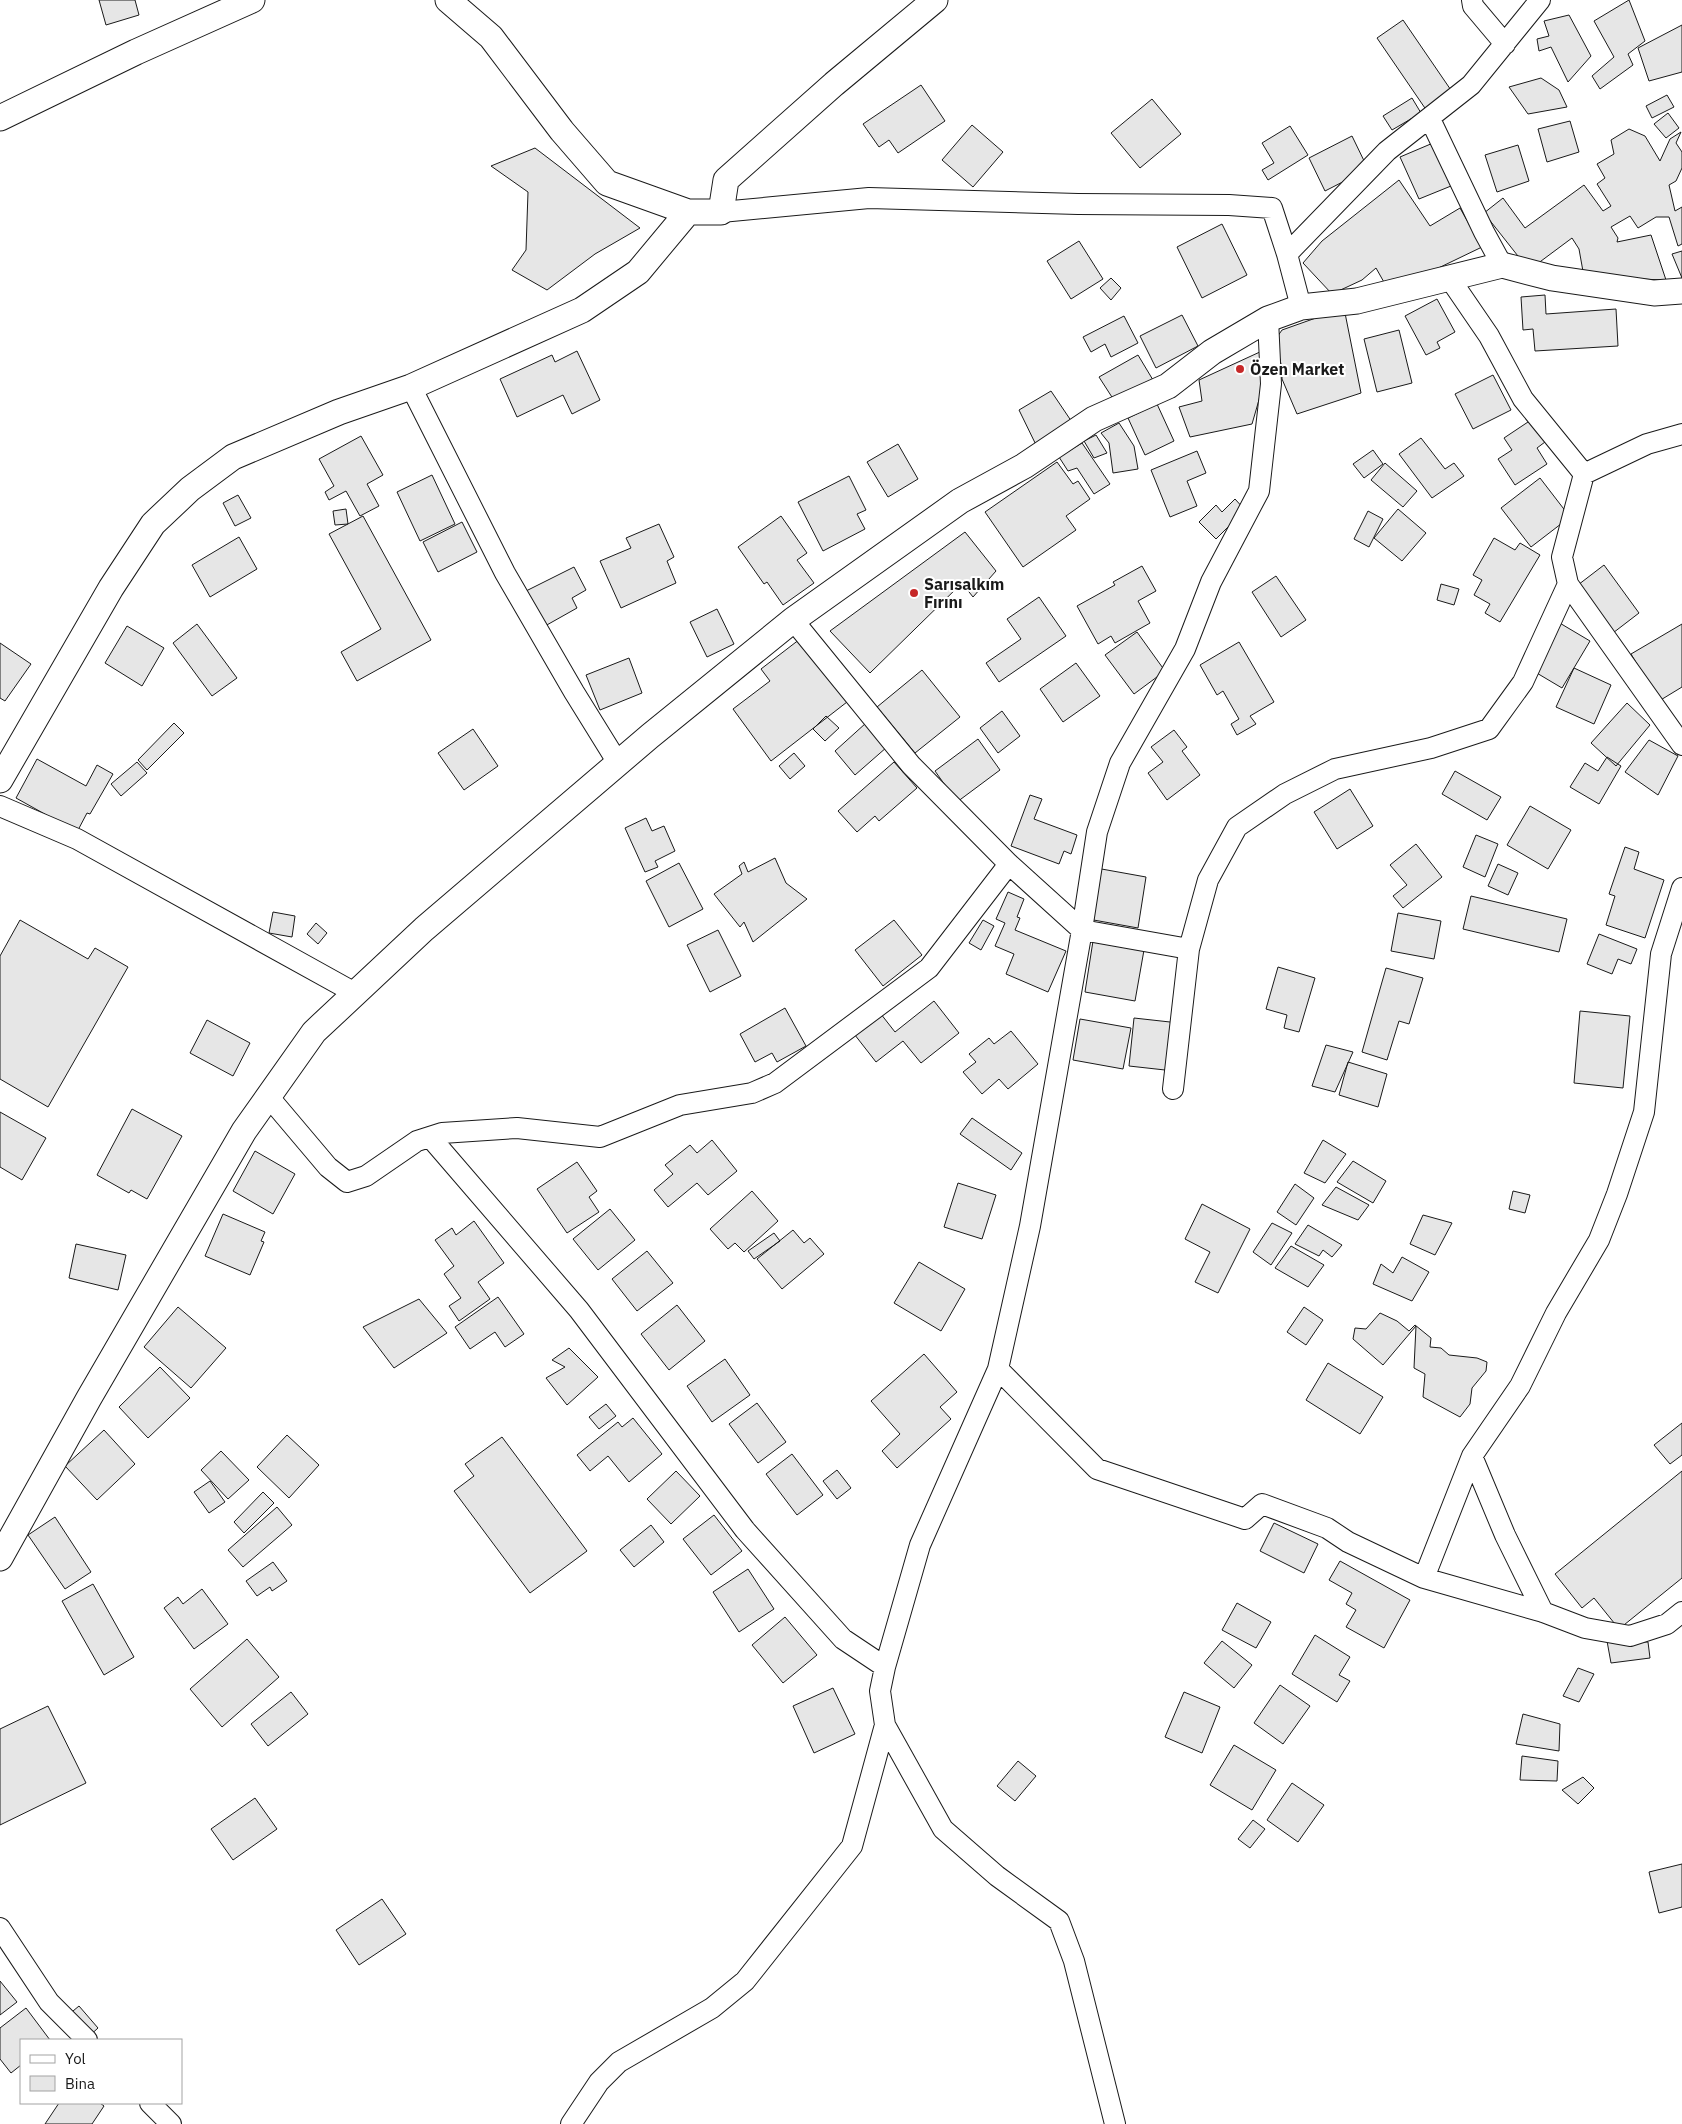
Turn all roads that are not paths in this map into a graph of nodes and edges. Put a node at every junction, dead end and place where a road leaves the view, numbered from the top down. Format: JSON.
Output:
{"nodes":[{"id":1,"x":252,"y":0,"type":"edge"},
{"id":2,"x":448,"y":0,"type":"edge"},
{"id":3,"x":935,"y":0,"type":"edge"},
{"id":4,"x":1472,"y":0,"type":"edge"},
{"id":5,"x":1540,"y":0,"type":"edge"},
{"id":6,"x":1504,"y":44,"type":"junction"},
{"id":7,"x":0,"y":118,"type":"edge"},
{"id":8,"x":1430,"y":119,"type":"junction"},
{"id":9,"x":688,"y":212,"type":"junction"},
{"id":10,"x":722,"y":212,"type":"junction"},
{"id":11,"x":1288,"y":254,"type":"junction"},
{"id":12,"x":1502,"y":265,"type":"junction"},
{"id":13,"x":1450,"y":279,"type":"junction"},
{"id":14,"x":1682,"y":291,"type":"edge"},
{"id":15,"x":1301,"y":307,"type":"junction"},
{"id":16,"x":1268,"y":319,"type":"junction"},
{"id":17,"x":411,"y":387,"type":"junction"},
{"id":18,"x":1682,"y":434,"type":"edge"},
{"id":19,"x":1584,"y":474,"type":"junction"},
{"id":20,"x":1568,"y":584,"type":"junction"},
{"id":21,"x":793,"y":620,"type":"junction"},
{"id":22,"x":1682,"y":745,"type":"edge"},
{"id":23,"x":618,"y":763,"type":"junction"},
{"id":24,"x":0,"y":778,"type":"edge"},
{"id":25,"x":0,"y":806,"type":"edge"},
{"id":26,"x":1009,"y":864,"type":"junction"},
{"id":27,"x":1682,"y":888,"type":"edge"},
{"id":28,"x":1082,"y":930,"type":"junction"},
{"id":29,"x":1189,"y":949,"type":"junction"},
{"id":30,"x":355,"y":993,"type":"junction"},
{"id":31,"x":1173,"y":1089,"type":"dead end"},
{"id":32,"x":268,"y":1096,"type":"junction"},
{"id":33,"x":430,"y":1136,"type":"junction"},
{"id":34,"x":998,"y":1370,"type":"junction"},
{"id":35,"x":1472,"y":1456,"type":"junction"},
{"id":36,"x":0,"y":1558,"type":"edge"},
{"id":37,"x":1424,"y":1578,"type":"junction"},
{"id":38,"x":1543,"y":1612,"type":"junction"},
{"id":39,"x":1682,"y":1612,"type":"edge"},
{"id":40,"x":885,"y":1667,"type":"junction"},
{"id":41,"x":885,"y":1724,"type":"junction"},
{"id":42,"x":0,"y":1928,"type":"edge"},
{"id":43,"x":86,"y":2039,"type":"edge"},
{"id":44,"x":151,"y":2104,"type":"edge"},
{"id":45,"x":171,"y":2124,"type":"edge"},
{"id":46,"x":571,"y":2124,"type":"edge"},
{"id":47,"x":1115,"y":2124,"type":"edge"}],
"edges":[{"from":1,"to":7,"type":"street"},
{"from":2,"to":9,"type":"street"},
{"from":3,"to":10,"type":"street"},
{"from":4,"to":6,"type":"street"},
{"from":5,"to":6,"type":"street"},
{"from":6,"to":8,"type":"street"},
{"from":8,"to":11,"type":"street"},
{"from":8,"to":12,"type":"street"},
{"from":9,"to":10,"type":"street"},
{"from":9,"to":17,"type":"street"},
{"from":10,"to":11,"type":"street"},
{"from":11,"to":15,"type":"street"},
{"from":12,"to":13,"type":"street"},
{"from":12,"to":14,"type":"street"},
{"from":13,"to":15,"type":"street"},
{"from":13,"to":19,"type":"street"},
{"from":15,"to":16,"type":"street"},
{"from":16,"to":21,"type":"street"},
{"from":16,"to":28,"type":"street"},
{"from":17,"to":23,"type":"street"},
{"from":17,"to":24,"type":"street"},
{"from":18,"to":19,"type":"street"},
{"from":19,"to":20,"type":"street"},
{"from":20,"to":22,"type":"street"},
{"from":20,"to":29,"type":"street"},
{"from":21,"to":23,"type":"street"},
{"from":21,"to":26,"type":"street"},
{"from":23,"to":30,"type":"street"},
{"from":25,"to":30,"type":"street"},
{"from":26,"to":28,"type":"street"},
{"from":26,"to":33,"type":"street"},
{"from":27,"to":35,"type":"street"},
{"from":28,"to":29,"type":"street"},
{"from":28,"to":34,"type":"street"},
{"from":29,"to":31,"type":"street"},
{"from":30,"to":32,"type":"street"},
{"from":32,"to":33,"type":"street"},
{"from":32,"to":36,"type":"street"},
{"from":33,"to":40,"type":"street"},
{"from":34,"to":37,"type":"street"},
{"from":34,"to":40,"type":"street"},
{"from":35,"to":37,"type":"street"},
{"from":35,"to":38,"type":"street"},
{"from":37,"to":38,"type":"street"},
{"from":38,"to":39,"type":"street"},
{"from":40,"to":41,"type":"street"},
{"from":41,"to":46,"type":"street"},
{"from":41,"to":47,"type":"street"},
{"from":42,"to":43,"type":"street"},
{"from":44,"to":45,"type":"street"}]}
